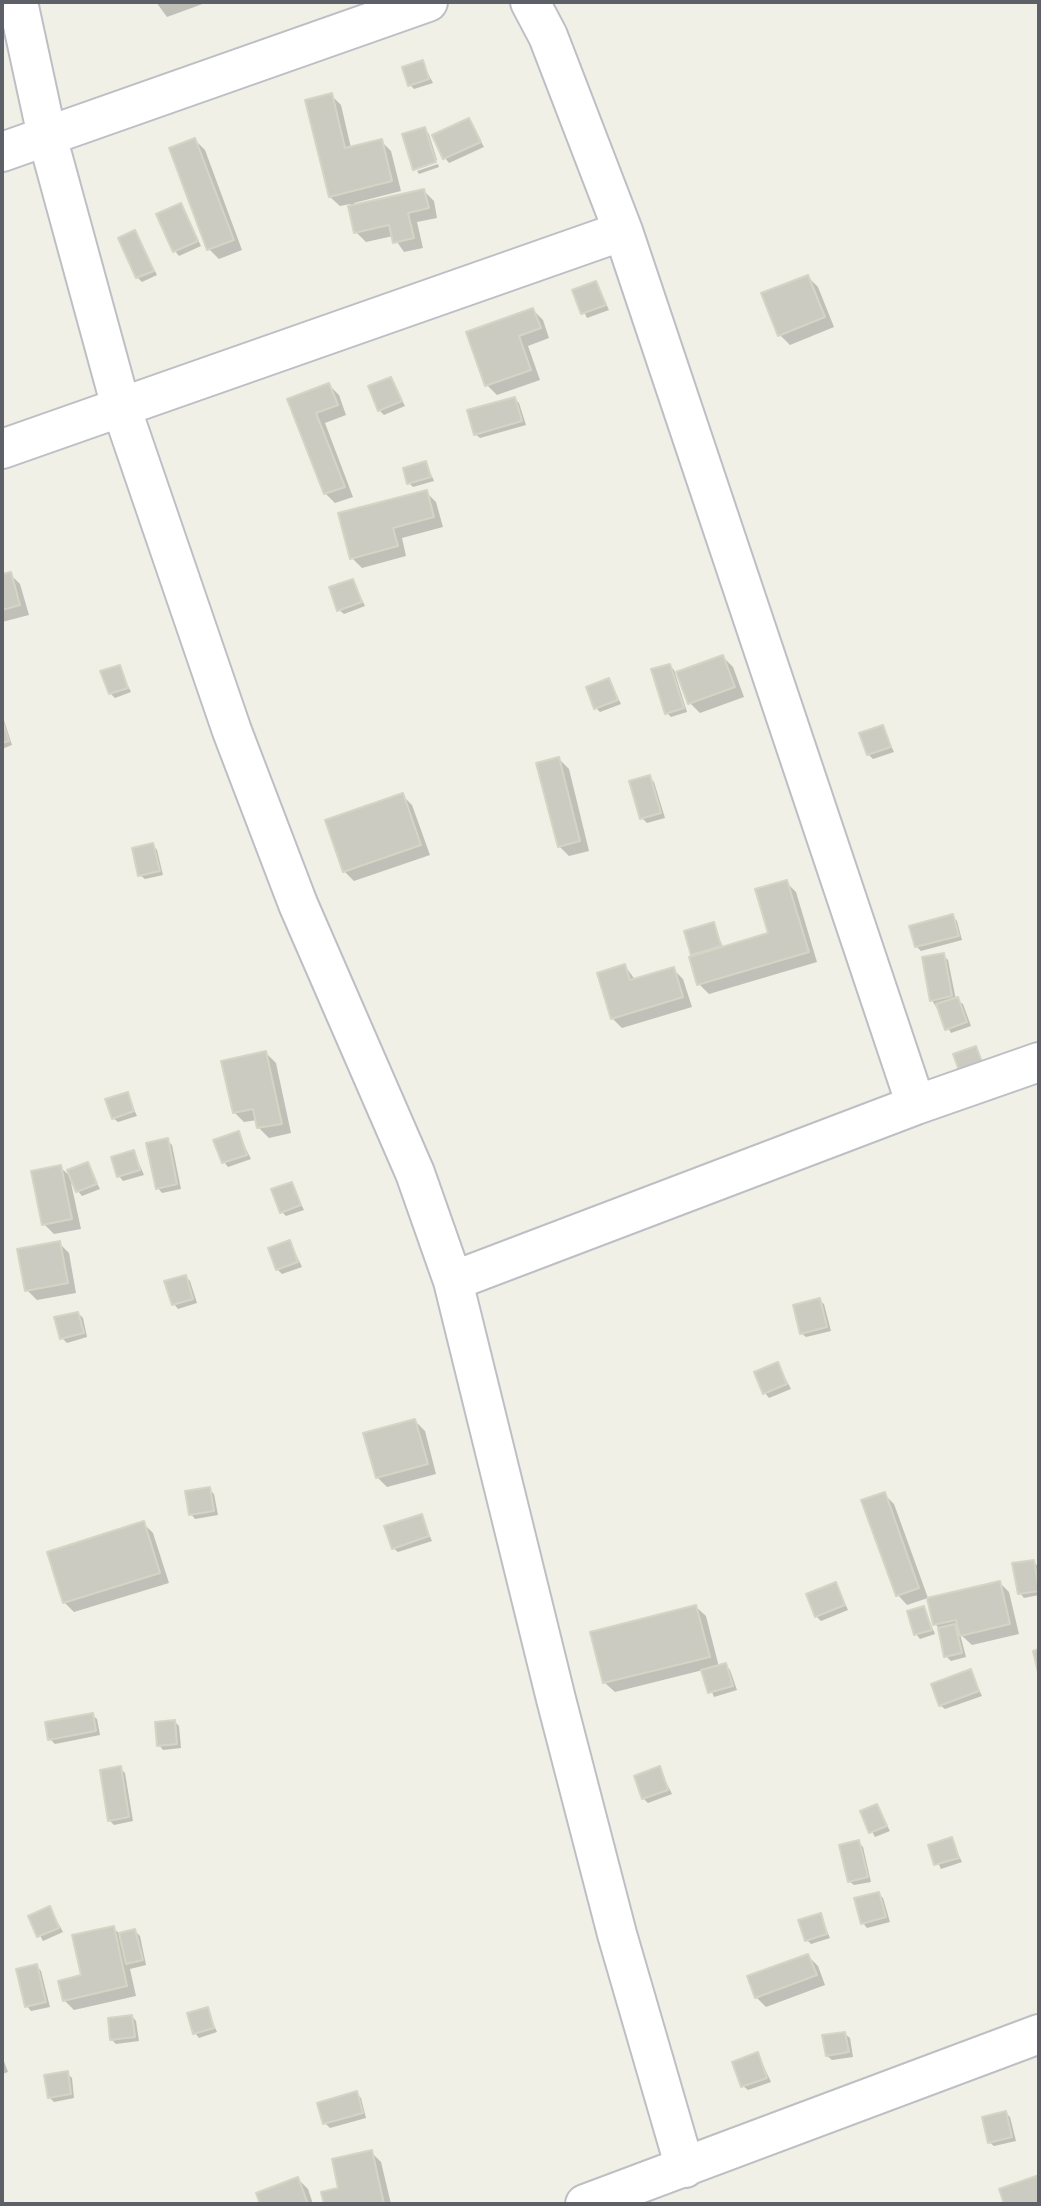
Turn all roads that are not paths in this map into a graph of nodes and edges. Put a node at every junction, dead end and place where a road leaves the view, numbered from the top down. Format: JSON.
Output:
{"nodes":[{"id":1,"x":18,"y":2,"type":"edge"},
{"id":2,"x":428,"y":2,"type":"edge"},
{"id":3,"x":530,"y":2,"type":"edge"},
{"id":4,"x":47,"y":136,"type":"junction"},
{"id":5,"x":2,"y":152,"type":"edge"},
{"id":6,"x":623,"y":231,"type":"junction"},
{"id":7,"x":121,"y":407,"type":"junction"},
{"id":8,"x":2,"y":449,"type":"edge"},
{"id":9,"x":1039,"y":1062,"type":"edge"},
{"id":10,"x":916,"y":1104,"type":"junction"},
{"id":11,"x":453,"y":1281,"type":"junction"},
{"id":12,"x":1039,"y":2034,"type":"edge"},
{"id":13,"x":685,"y":2168,"type":"junction"},
{"id":14,"x":585,"y":2204,"type":"edge"}],
"edges":[{"from":1,"to":4,"type":"street"},
{"from":2,"to":4,"type":"street"},
{"from":3,"to":6,"type":"street"},
{"from":4,"to":5,"type":"street"},
{"from":4,"to":7,"type":"street"},
{"from":6,"to":7,"type":"street"},
{"from":6,"to":10,"type":"street"},
{"from":7,"to":8,"type":"street"},
{"from":7,"to":11,"type":"street"},
{"from":9,"to":10,"type":"street"},
{"from":10,"to":11,"type":"street"},
{"from":11,"to":13,"type":"street"},
{"from":12,"to":13,"type":"street"},
{"from":13,"to":14,"type":"street"}]}
